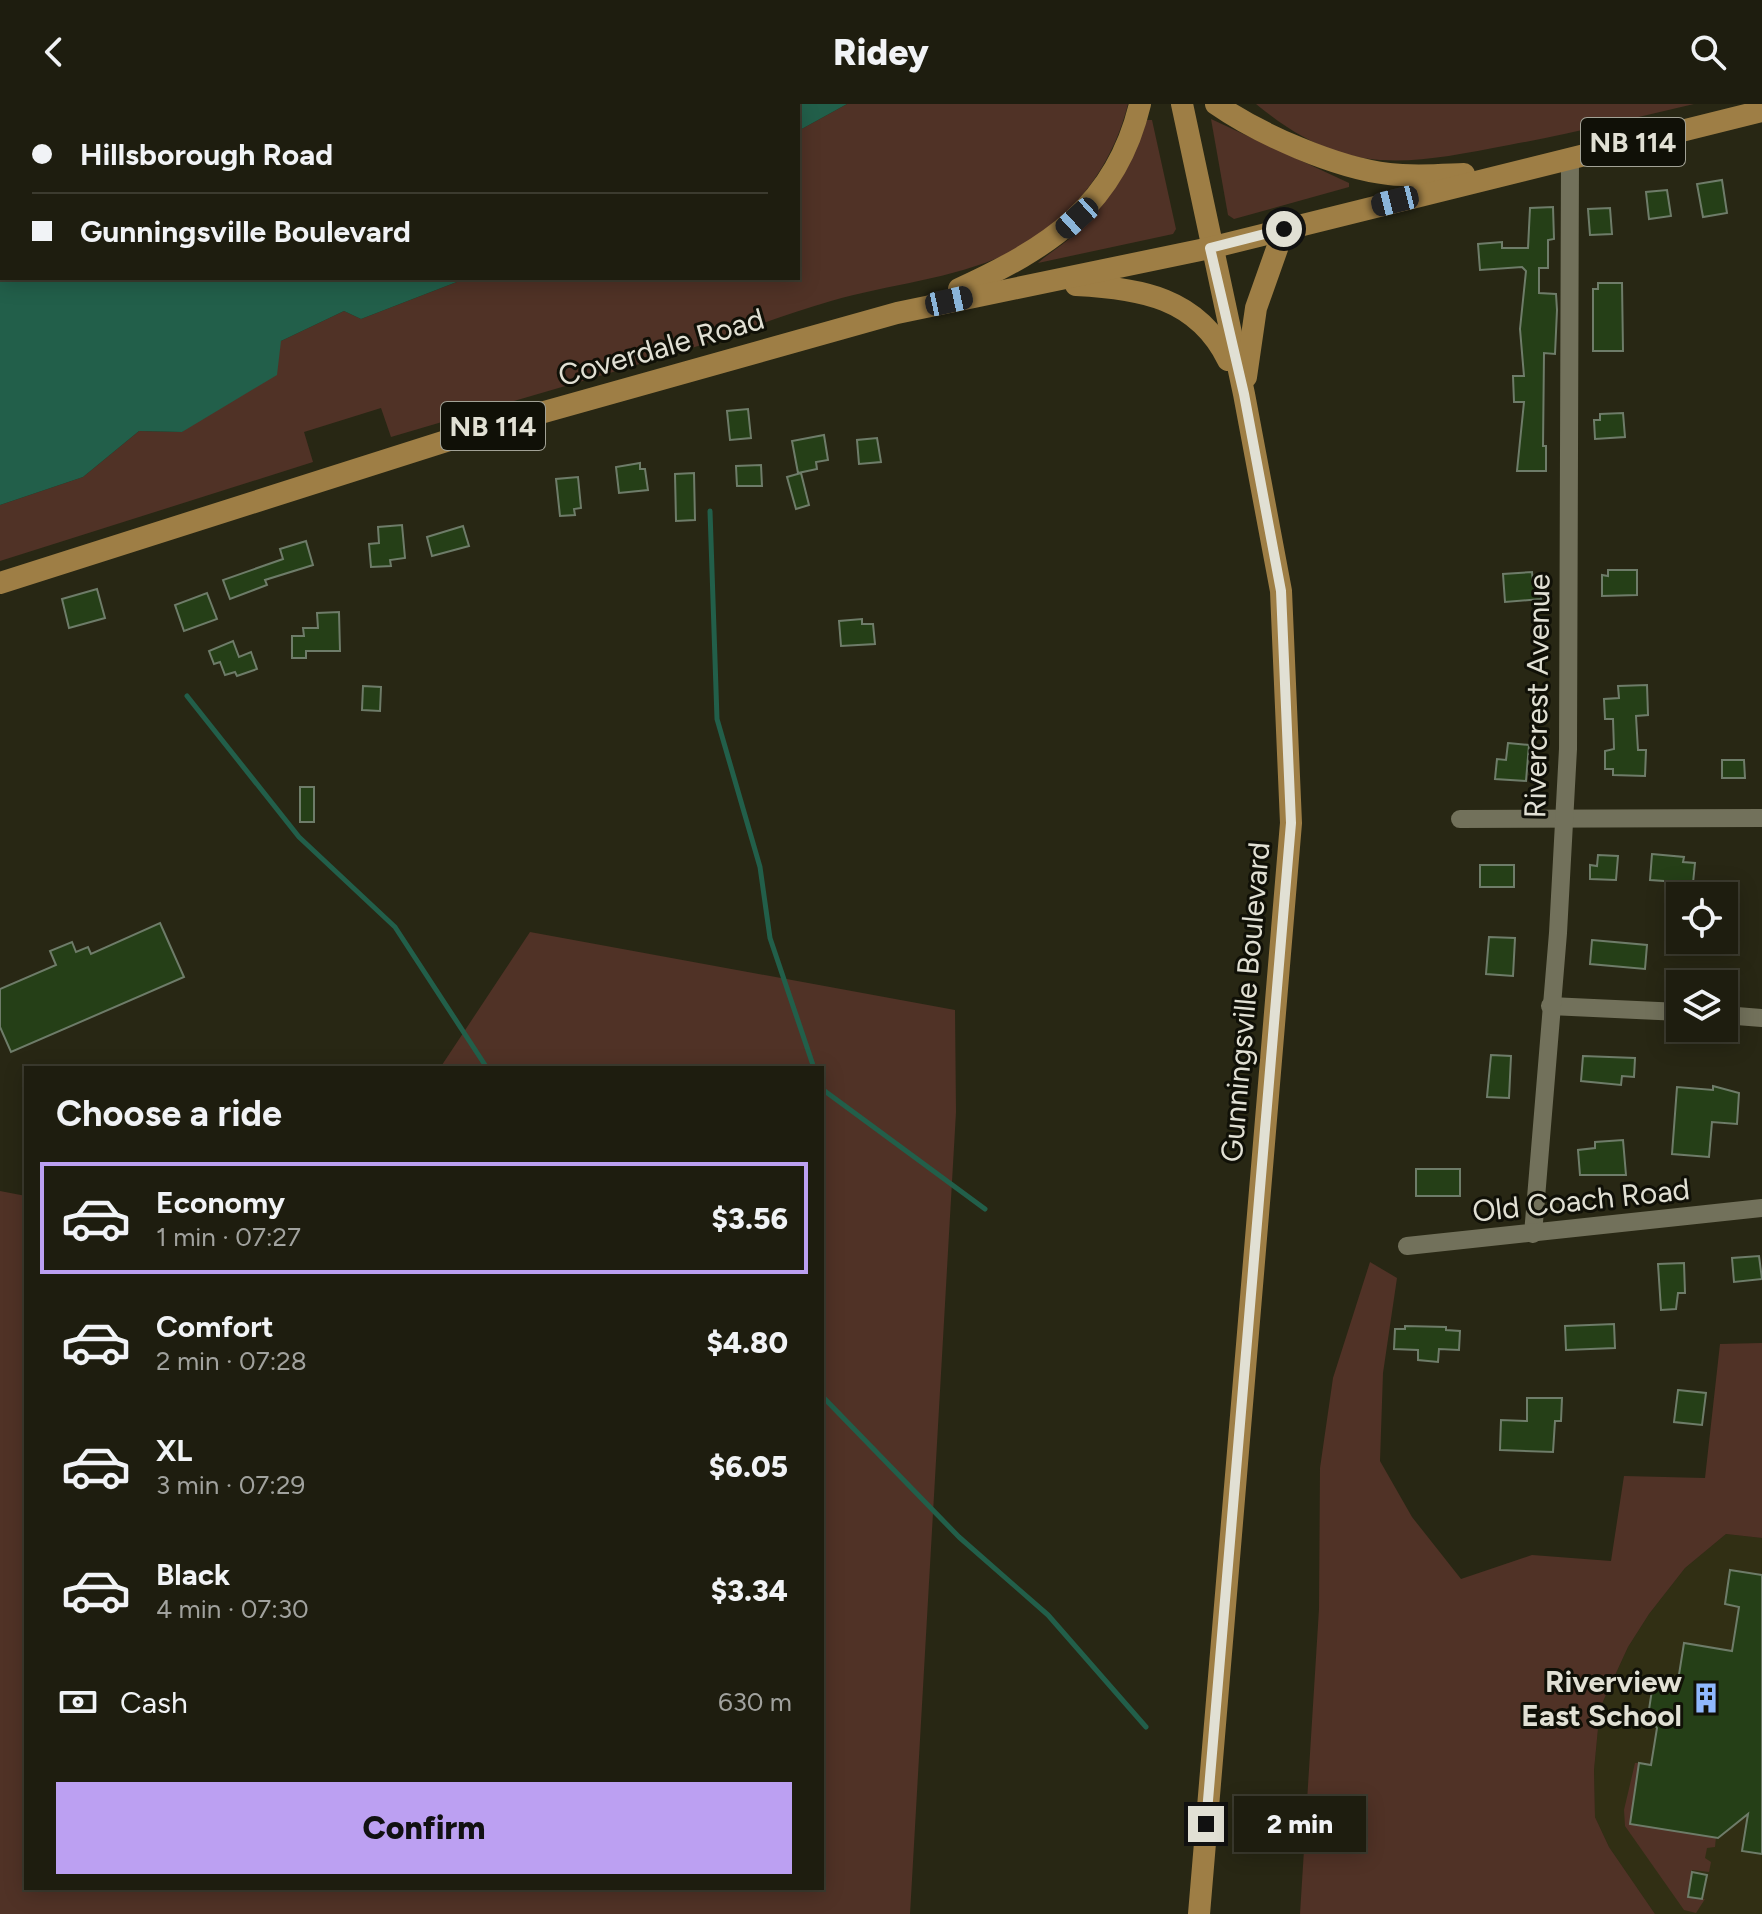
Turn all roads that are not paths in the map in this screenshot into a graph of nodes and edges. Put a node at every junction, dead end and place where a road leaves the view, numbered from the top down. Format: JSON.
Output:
{"nodes":[{"id":1,"x":1140,"y":104,"type":"edge"},
{"id":2,"x":1182,"y":104,"type":"edge"},
{"id":3,"x":1216,"y":104,"type":"edge"},
{"id":4,"x":1762,"y":111,"type":"edge"},
{"id":5,"x":1570,"y":158,"type":"junction"},
{"id":6,"x":1505,"y":173,"type":"junction"},
{"id":7,"x":1284,"y":229,"type":"junction"},
{"id":8,"x":1210,"y":248,"type":"junction"},
{"id":9,"x":1042,"y":283,"type":"junction"},
{"id":10,"x":923,"y":306,"type":"junction"},
{"id":11,"x":1244,"y":394,"type":"junction"},
{"id":12,"x":0,"y":583,"type":"edge"},
{"id":13,"x":1563,"y":818,"type":"junction"},
{"id":14,"x":1762,"y":818,"type":"edge"},
{"id":15,"x":1460,"y":819,"type":"dead end"},
{"id":16,"x":1550,"y":1006,"type":"junction"},
{"id":17,"x":1666,"y":1011,"type":"edge"},
{"id":18,"x":1738,"y":1016,"type":"edge"},
{"id":19,"x":1762,"y":1018,"type":"edge"},
{"id":20,"x":1762,"y":1208,"type":"edge"},
{"id":21,"x":1533,"y":1234,"type":"junction"},
{"id":22,"x":1407,"y":1246,"type":"dead end"},
{"id":23,"x":1199,"y":1914,"type":"edge"}],
"edges":[{"from":1,"to":10,"type":"main road"},
{"from":2,"to":8,"type":"main road","name":"Gunningsville Boulevard"},
{"from":3,"to":6,"type":"main road"},
{"from":4,"to":5,"type":"main road","number":"NB 114"},
{"from":5,"to":6,"type":"main road","number":"NB 114"},
{"from":5,"to":13,"type":"street","name":"Rivercrest Avenue"},
{"from":6,"to":7,"type":"main road","number":"NB 114"},
{"from":7,"to":8,"type":"main road","number":"NB 114"},
{"from":7,"to":11,"type":"main road"},
{"from":8,"to":9,"type":"main road","name":"Coverdale Road","number":"NB 114"},
{"from":8,"to":11,"type":"main road","name":"Gunningsville Boulevard"},
{"from":9,"to":10,"type":"main road","name":"Coverdale Road","number":"NB 114"},
{"from":9,"to":11,"type":"main road"},
{"from":10,"to":12,"type":"main road","name":"Coverdale Road","number":"NB 114"},
{"from":11,"to":23,"type":"main road","name":"Gunningsville Boulevard"},
{"from":13,"to":14,"type":"street"},
{"from":13,"to":15,"type":"street"},
{"from":13,"to":16,"type":"street","name":"Rivercrest Avenue"},
{"from":16,"to":17,"type":"street"},
{"from":16,"to":21,"type":"street","name":"Rivercrest Avenue"},
{"from":18,"to":19,"type":"street"},
{"from":20,"to":21,"type":"street","name":"Old Coach Road"},
{"from":21,"to":22,"type":"street","name":"Old Coach Road"}]}
